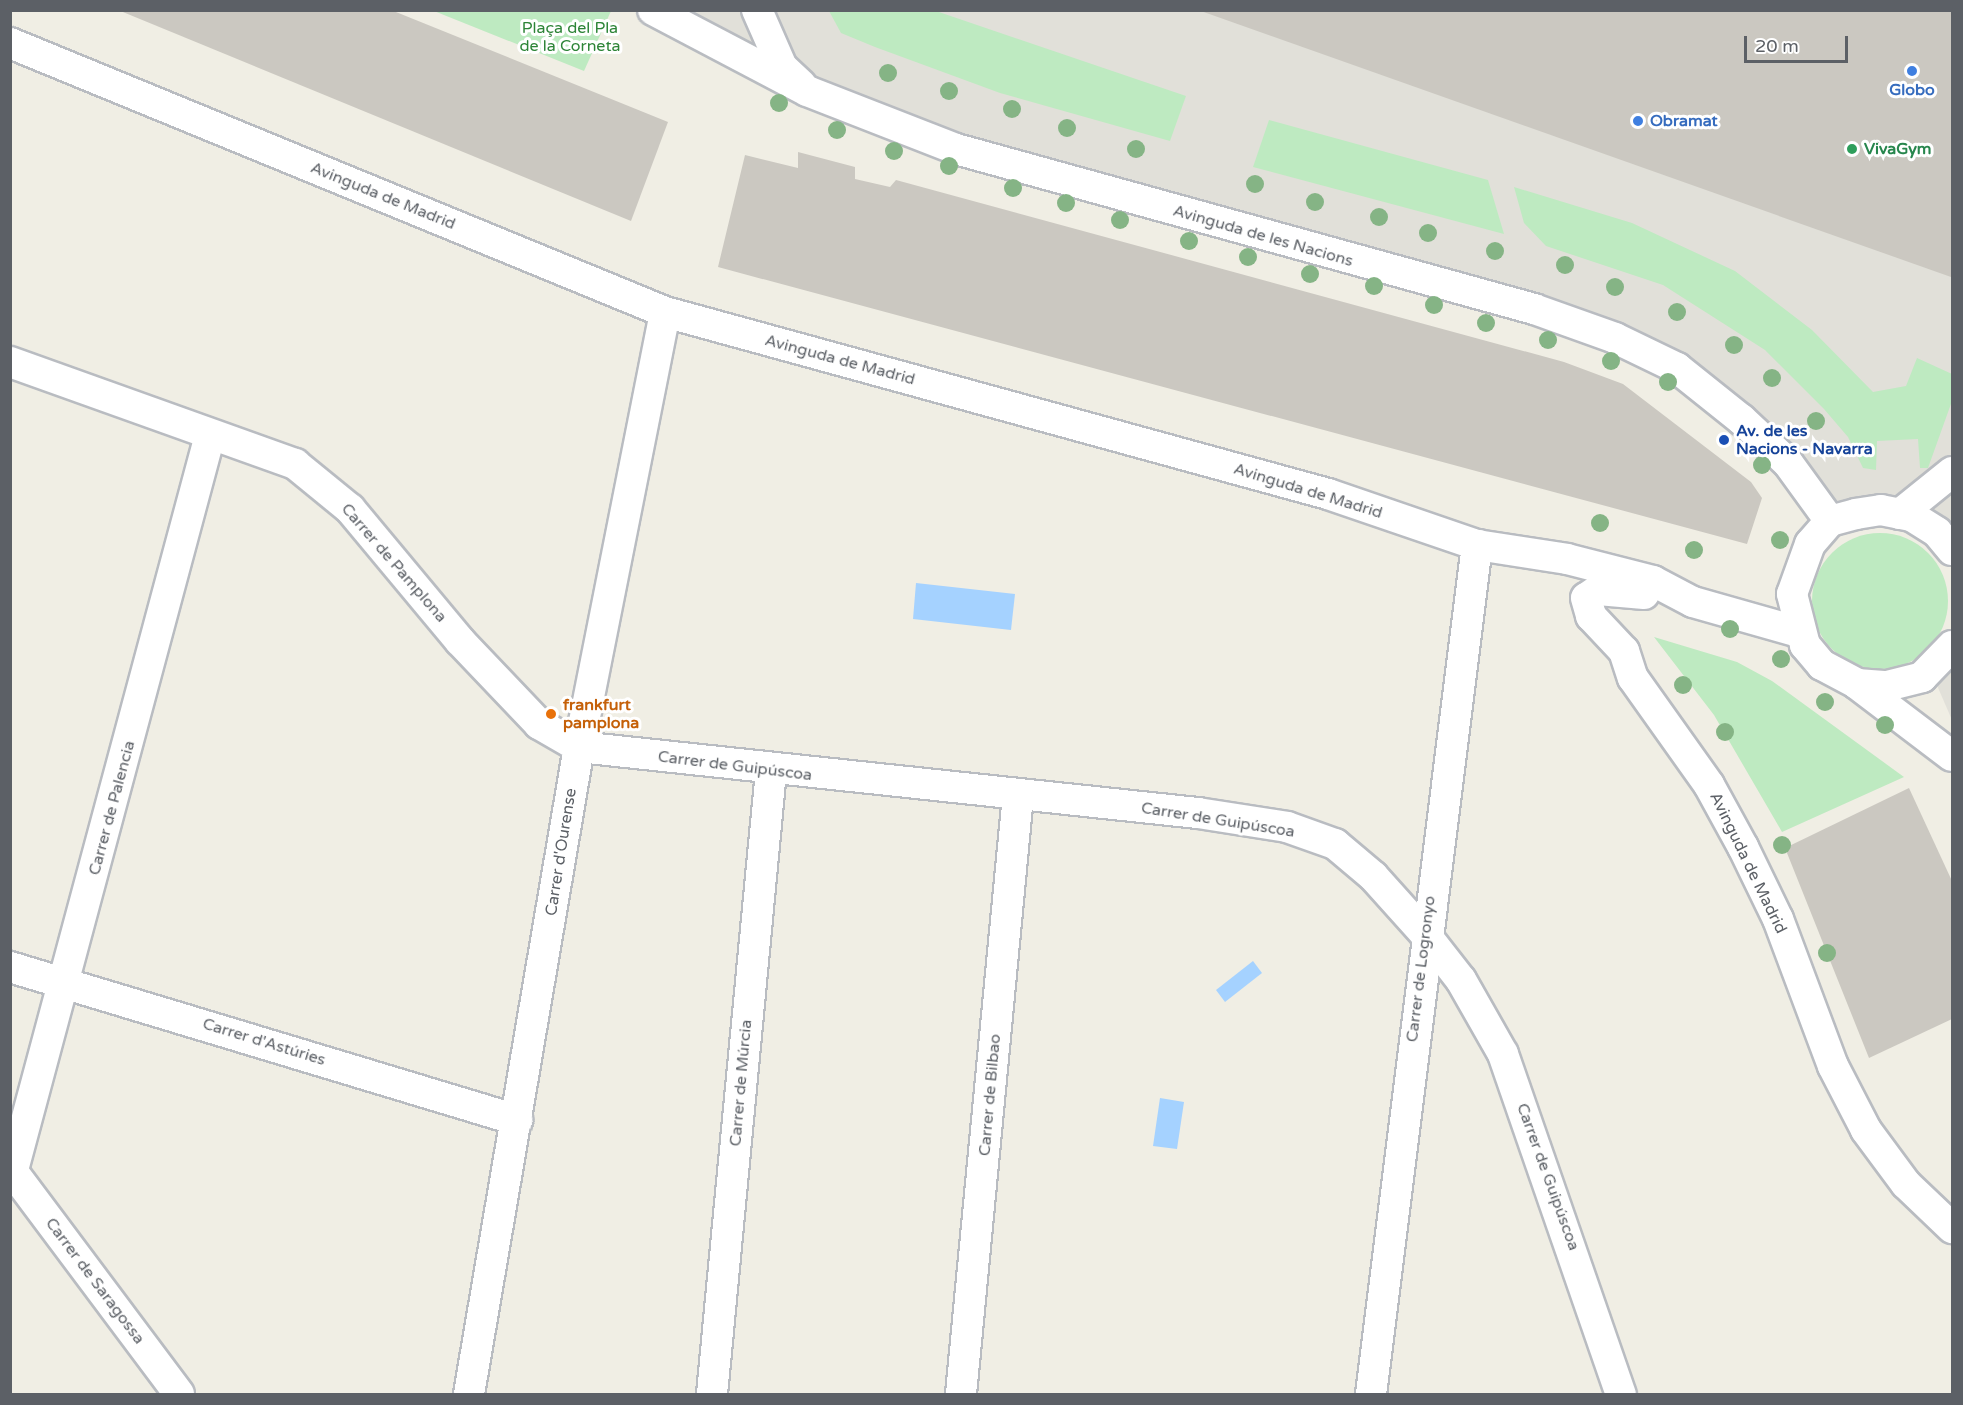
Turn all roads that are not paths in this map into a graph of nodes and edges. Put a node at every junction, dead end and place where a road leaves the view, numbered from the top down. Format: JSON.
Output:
{"nodes":[{"id":1,"x":653,"y":10,"type":"edge"},
{"id":2,"x":757,"y":10,"type":"edge"},
{"id":3,"x":10,"y":43,"type":"edge"},
{"id":4,"x":807,"y":91,"type":"junction"},
{"id":5,"x":665,"y":312,"type":"junction"},
{"id":6,"x":10,"y":362,"type":"edge"},
{"id":7,"x":210,"y":435,"type":"junction"},
{"id":8,"x":1953,"y":472,"type":"edge"},
{"id":9,"x":1900,"y":514,"type":"junction"},
{"id":10,"x":1830,"y":521,"type":"junction"},
{"id":11,"x":1477,"y":545,"type":"junction"},
{"id":12,"x":1953,"y":550,"type":"edge"},
{"id":13,"x":1693,"y":602,"type":"junction"},
{"id":14,"x":1799,"y":632,"type":"junction"},
{"id":15,"x":1953,"y":646,"type":"edge"},
{"id":16,"x":1857,"y":684,"type":"junction"},
{"id":17,"x":579,"y":747,"type":"junction"},
{"id":18,"x":1953,"y":756,"type":"edge"},
{"id":19,"x":771,"y":771,"type":"junction"},
{"id":20,"x":1018,"y":795,"type":"junction"},
{"id":21,"x":1425,"y":934,"type":"junction"},
{"id":22,"x":10,"y":967,"type":"edge"},
{"id":23,"x":66,"y":980,"type":"junction"},
{"id":24,"x":517,"y":1120,"type":"junction"},
{"id":25,"x":11,"y":1173,"type":"edge"},
{"id":26,"x":1953,"y":1228,"type":"edge"},
{"id":27,"x":179,"y":1395,"type":"edge"},
{"id":28,"x":469,"y":1395,"type":"edge"},
{"id":29,"x":712,"y":1395,"type":"edge"},
{"id":30,"x":962,"y":1395,"type":"edge"},
{"id":31,"x":1371,"y":1395,"type":"edge"},
{"id":32,"x":1621,"y":1395,"type":"edge"}],
"edges":[{"from":1,"to":4,"type":"street","name":"Avinguda de les Nacions"},
{"from":2,"to":4,"type":"street"},
{"from":3,"to":5,"type":"street","name":"Avinguda de Madrid"},
{"from":4,"to":10,"type":"street","name":"Avinguda de les Nacions"},
{"from":5,"to":11,"type":"street","name":"Avinguda de Madrid"},
{"from":5,"to":17,"type":"street","name":"Carrer d'Ourense"},
{"from":6,"to":7,"type":"street","name":"Carrer de Pamplona"},
{"from":7,"to":17,"type":"street","name":"Carrer de Pamplona"},
{"from":7,"to":23,"type":"street","name":"Carrer de Palencia"},
{"from":8,"to":9,"type":"street"},
{"from":9,"to":10,"type":"street"},
{"from":9,"to":12,"type":"street"},
{"from":10,"to":14,"type":"street"},
{"from":11,"to":13,"type":"street","name":"Avinguda de Madrid"},
{"from":11,"to":21,"type":"street","name":"Carrer de Logronyo"},
{"from":13,"to":14,"type":"street","name":"Avinguda de Madrid"},
{"from":13,"to":26,"type":"street","name":"Avinguda de Madrid"},
{"from":14,"to":16,"type":"street"},
{"from":15,"to":16,"type":"street"},
{"from":16,"to":18,"type":"street"},
{"from":17,"to":19,"type":"street","name":"Carrer de Guipúscoa"},
{"from":17,"to":24,"type":"street","name":"Carrer d'Ourense"},
{"from":19,"to":20,"type":"street","name":"Carrer de Guipúscoa"},
{"from":19,"to":29,"type":"street","name":"Carrer de Múrcia"},
{"from":20,"to":21,"type":"street","name":"Carrer de Guipúscoa"},
{"from":20,"to":30,"type":"street","name":"Carrer de Bilbao"},
{"from":21,"to":31,"type":"street","name":"Carrer de Logronyo"},
{"from":21,"to":32,"type":"street","name":"Carrer de Guipúscoa"},
{"from":22,"to":23,"type":"street","name":"Carrer d'Astúries"},
{"from":23,"to":24,"type":"street","name":"Carrer d'Astúries"},
{"from":23,"to":25,"type":"street","name":"Carrer de Palencia"},
{"from":24,"to":28,"type":"street","name":"Carrer d'Ourense"},
{"from":25,"to":27,"type":"street","name":"Carrer de Saragossa"}]}
